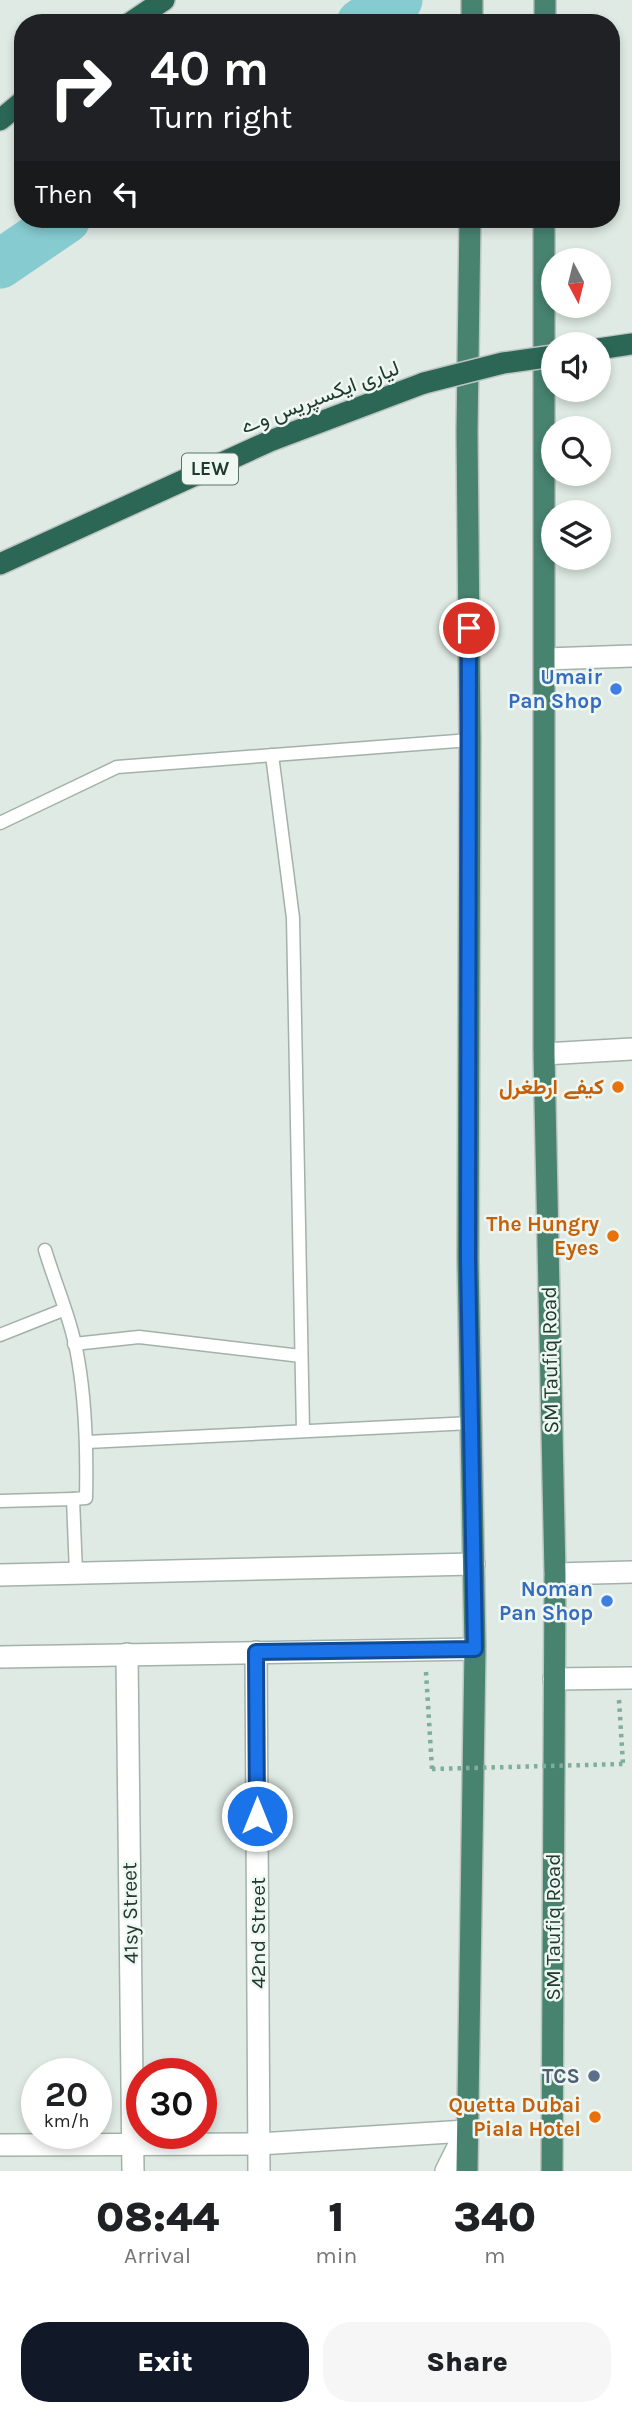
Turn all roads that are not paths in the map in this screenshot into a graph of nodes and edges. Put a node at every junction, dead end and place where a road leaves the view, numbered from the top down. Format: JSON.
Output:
{"nodes":[{"id":1,"x":164,"y":0,"type":"edge"},
{"id":2,"x":143,"y":14,"type":"edge"},
{"id":3,"x":14,"y":109,"type":"edge"},
{"id":4,"x":0,"y":120,"type":"edge"},
{"id":5,"x":470,"y":228,"type":"edge"},
{"id":6,"x":544,"y":228,"type":"edge"},
{"id":7,"x":632,"y":344,"type":"edge"},
{"id":8,"x":611,"y":347,"type":"edge"},
{"id":9,"x":541,"y":358,"type":"edge"},
{"id":10,"x":0,"y":564,"type":"edge"},
{"id":11,"x":632,"y":656,"type":"edge"},
{"id":12,"x":546,"y":659,"type":"junction"},
{"id":13,"x":470,"y":740,"type":"junction"},
{"id":14,"x":272,"y":755,"type":"junction"},
{"id":15,"x":0,"y":823,"type":"edge"},
{"id":16,"x":632,"y":1049,"type":"edge"},
{"id":17,"x":544,"y":1054,"type":"junction"},
{"id":18,"x":45,"y":1250,"type":"dead end"},
{"id":19,"x":63,"y":1310,"type":"junction"},
{"id":20,"x":0,"y":1335,"type":"edge"},
{"id":21,"x":74,"y":1344,"type":"junction"},
{"id":22,"x":301,"y":1356,"type":"junction"},
{"id":23,"x":471,"y":1423,"type":"junction"},
{"id":24,"x":303,"y":1432,"type":"junction"},
{"id":25,"x":87,"y":1442,"type":"junction"},
{"id":26,"x":73,"y":1499,"type":"junction"},
{"id":27,"x":0,"y":1501,"type":"edge"},
{"id":28,"x":474,"y":1564,"type":"junction"},
{"id":29,"x":632,"y":1572,"type":"edge"},
{"id":30,"x":76,"y":1573,"type":"junction"},
{"id":31,"x":0,"y":1574,"type":"edge"},
{"id":32,"x":555,"y":1574,"type":"junction"},
{"id":33,"x":475,"y":1649,"type":"junction"},
{"id":34,"x":256,"y":1652,"type":"junction"},
{"id":35,"x":127,"y":1654,"type":"junction"},
{"id":36,"x":0,"y":1657,"type":"edge"},
{"id":37,"x":632,"y":1678,"type":"edge"},
{"id":38,"x":554,"y":1679,"type":"junction"},
{"id":39,"x":132,"y":2058,"type":"edge"},
{"id":40,"x":466,"y":2131,"type":"junction"},
{"id":41,"x":217,"y":2144,"type":"edge"},
{"id":42,"x":259,"y":2144,"type":"junction"},
{"id":43,"x":126,"y":2145,"type":"edge"},
{"id":44,"x":0,"y":2146,"type":"edge"},
{"id":45,"x":133,"y":2149,"type":"edge"},
{"id":46,"x":133,"y":2171,"type":"edge"},
{"id":47,"x":259,"y":2171,"type":"edge"},
{"id":48,"x":446,"y":2171,"type":"edge"},
{"id":49,"x":467,"y":2171,"type":"edge"},
{"id":50,"x":552,"y":2171,"type":"edge"}],
"edges":[{"from":1,"to":2,"type":"highway"},
{"from":3,"to":4,"type":"highway"},
{"from":5,"to":13,"type":"highway"},
{"from":6,"to":12,"type":"highway","name":"SM Taufiq Road"},
{"from":7,"to":8,"type":"highway"},
{"from":9,"to":10,"type":"highway","name":"لیاری ایکسپریس وے","number":"LEW","bridge":true},
{"from":11,"to":12,"type":"street"},
{"from":12,"to":17,"type":"highway","name":"SM Taufiq Road"},
{"from":13,"to":14,"type":"lane"},
{"from":13,"to":23,"type":"highway"},
{"from":14,"to":15,"type":"lane"},
{"from":14,"to":22,"type":"lane"},
{"from":16,"to":17,"type":"street"},
{"from":17,"to":32,"type":"highway","name":"SM Taufiq Road"},
{"from":18,"to":19,"type":"lane"},
{"from":19,"to":20,"type":"lane"},
{"from":19,"to":21,"type":"lane"},
{"from":21,"to":22,"type":"lane"},
{"from":21,"to":25,"type":"lane"},
{"from":22,"to":24,"type":"lane"},
{"from":23,"to":24,"type":"lane"},
{"from":23,"to":28,"type":"highway"},
{"from":24,"to":25,"type":"lane"},
{"from":25,"to":26,"type":"lane"},
{"from":26,"to":27,"type":"lane"},
{"from":26,"to":30,"type":"lane"},
{"from":28,"to":30,"type":"street"},
{"from":28,"to":33,"type":"highway"},
{"from":29,"to":32,"type":"street"},
{"from":30,"to":31,"type":"street"},
{"from":32,"to":38,"type":"highway","name":"SM Taufiq Road"},
{"from":33,"to":34,"type":"street"},
{"from":33,"to":40,"type":"highway"},
{"from":34,"to":35,"type":"street"},
{"from":34,"to":42,"type":"street","name":"42nd Street"},
{"from":35,"to":36,"type":"street"},
{"from":35,"to":39,"type":"street","name":"41sy Street"},
{"from":37,"to":38,"type":"street"},
{"from":38,"to":50,"type":"highway","name":"SM Taufiq Road"},
{"from":40,"to":42,"type":"street"},
{"from":40,"to":48,"type":"street"},
{"from":40,"to":49,"type":"highway"},
{"from":41,"to":42,"type":"street"},
{"from":42,"to":47,"type":"street","name":"42nd Street"},
{"from":43,"to":44,"type":"street"},
{"from":45,"to":46,"type":"street","name":"41sy Street"}]}
